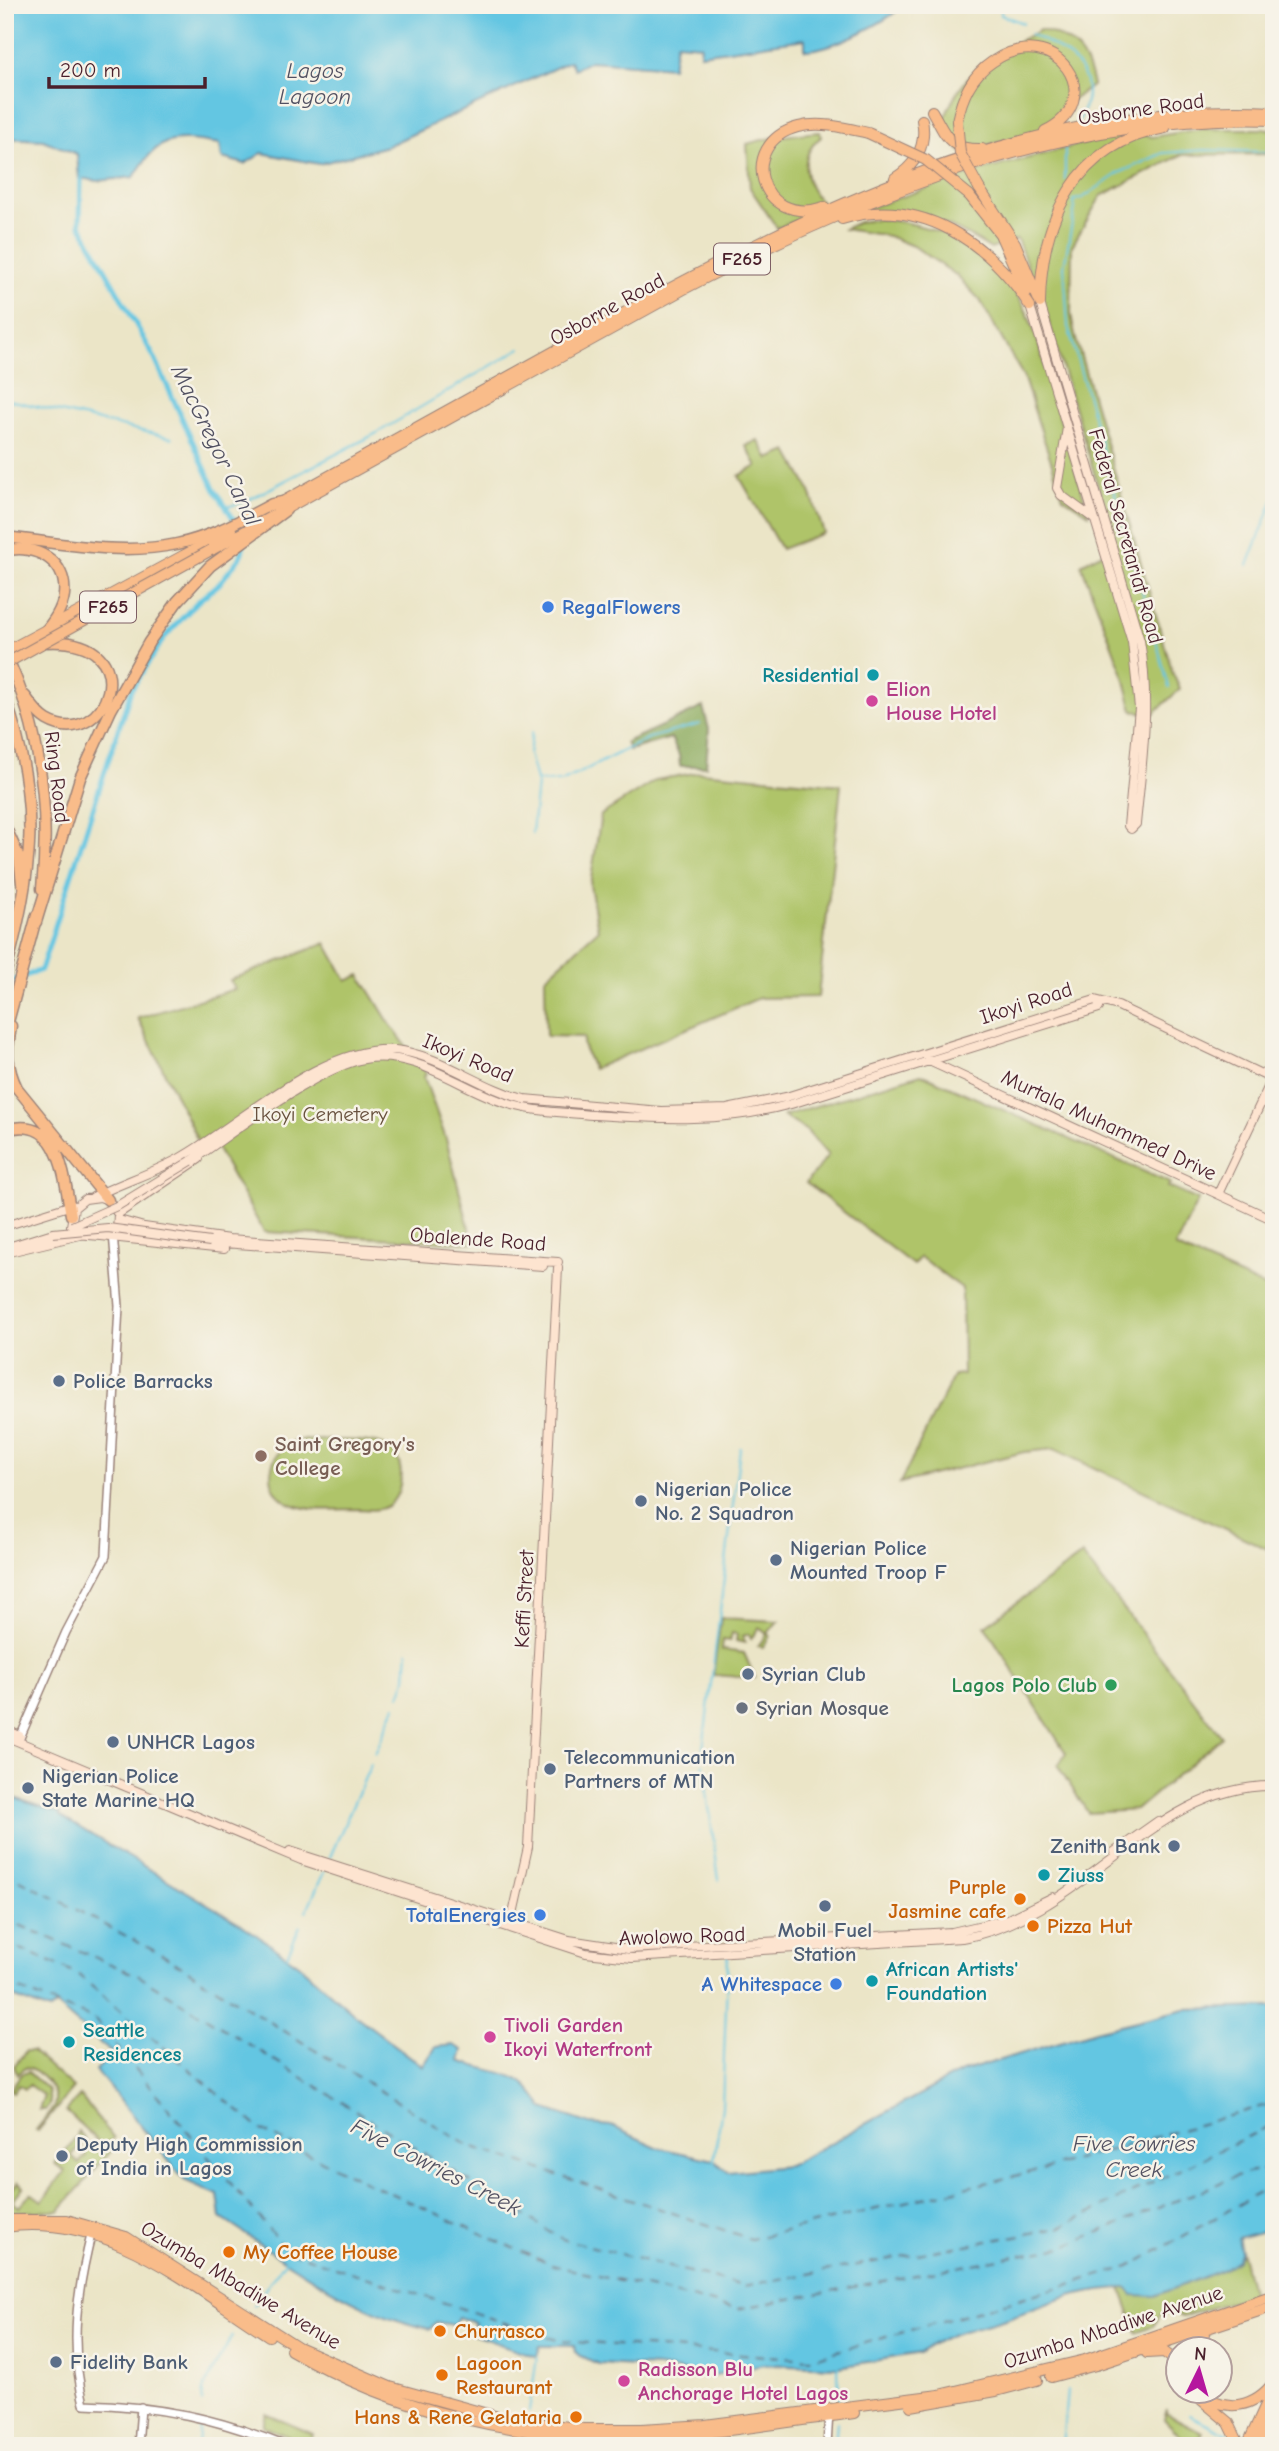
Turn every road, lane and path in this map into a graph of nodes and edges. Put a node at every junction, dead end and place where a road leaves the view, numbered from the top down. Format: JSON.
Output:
{"nodes":[{"id":1,"x":932,"y":111,"type":"dead end"},
{"id":2,"x":1274,"y":112,"type":"edge"},
{"id":3,"x":1200,"y":119,"type":"junction"},
{"id":4,"x":922,"y":120,"type":"dead end"},
{"id":5,"x":1274,"y":120,"type":"edge"},
{"id":6,"x":1025,"y":141,"type":"junction"},
{"id":7,"x":996,"y":149,"type":"junction"},
{"id":8,"x":878,"y":190,"type":"junction"},
{"id":9,"x":849,"y":201,"type":"junction"},
{"id":10,"x":798,"y":233,"type":"junction"},
{"id":11,"x":1030,"y":289,"type":"junction"},
{"id":12,"x":1035,"y":305,"type":"junction"},
{"id":13,"x":1067,"y":425,"type":"junction"},
{"id":14,"x":284,"y":506,"type":"junction"},
{"id":15,"x":1096,"y":520,"type":"junction"},
{"id":16,"x":253,"y":523,"type":"junction"},
{"id":17,"x":230,"y":536,"type":"junction"},
{"id":18,"x":5,"y":537,"type":"edge"},
{"id":19,"x":5,"y":551,"type":"edge"},
{"id":20,"x":46,"y":638,"type":"junction"},
{"id":21,"x":5,"y":652,"type":"edge"},
{"id":22,"x":5,"y":664,"type":"edge"},
{"id":23,"x":22,"y":691,"type":"junction"},
{"id":24,"x":6,"y":699,"type":"edge"},
{"id":25,"x":5,"y":747,"type":"edge"},
{"id":26,"x":5,"y":826,"type":"edge"},
{"id":27,"x":21,"y":912,"type":"junction"},
{"id":28,"x":36,"y":922,"type":"junction"},
{"id":29,"x":5,"y":975,"type":"edge"},
{"id":30,"x":1097,"y":1004,"type":"junction"},
{"id":31,"x":15,"y":1006,"type":"junction"},
{"id":32,"x":5,"y":1033,"type":"edge"},
{"id":33,"x":922,"y":1055,"type":"junction"},
{"id":34,"x":947,"y":1056,"type":"junction"},
{"id":35,"x":929,"y":1062,"type":"junction"},
{"id":36,"x":947,"y":1069,"type":"junction"},
{"id":37,"x":1273,"y":1078,"type":"edge"},
{"id":38,"x":5,"y":1129,"type":"edge"},
{"id":39,"x":207,"y":1150,"type":"junction"},
{"id":40,"x":1218,"y":1194,"type":"junction"},
{"id":41,"x":101,"y":1196,"type":"junction"},
{"id":42,"x":70,"y":1210,"type":"junction"},
{"id":43,"x":118,"y":1217,"type":"junction"},
{"id":44,"x":1274,"y":1220,"type":"edge"},
{"id":45,"x":5,"y":1226,"type":"edge"},
{"id":46,"x":53,"y":1233,"type":"junction"},
{"id":47,"x":113,"y":1234,"type":"junction"},
{"id":48,"x":80,"y":1235,"type":"junction"},
{"id":49,"x":244,"y":1246,"type":"junction"},
{"id":50,"x":5,"y":1248,"type":"edge"},
{"id":51,"x":5,"y":1253,"type":"edge"},
{"id":52,"x":558,"y":1268,"type":"junction"},
{"id":53,"x":5,"y":1729,"type":"edge"},
{"id":54,"x":5,"y":1735,"type":"edge"},
{"id":55,"x":19,"y":1739,"type":"junction"},
{"id":56,"x":1274,"y":1784,"type":"edge"},
{"id":57,"x":511,"y":1925,"type":"junction"},
{"id":58,"x":5,"y":2220,"type":"edge"},
{"id":59,"x":5,"y":2227,"type":"edge"},
{"id":60,"x":93,"y":2229,"type":"junction"},
{"id":61,"x":1274,"y":2295,"type":"edge"},
{"id":62,"x":1274,"y":2306,"type":"edge"},
{"id":63,"x":1222,"y":2323,"type":"junction"},
{"id":64,"x":1178,"y":2336,"type":"edge"},
{"id":65,"x":1180,"y":2336,"type":"edge"},
{"id":66,"x":1201,"y":2336,"type":"edge"},
{"id":67,"x":1164,"y":2340,"type":"edge"},
{"id":68,"x":1164,"y":2341,"type":"edge"},
{"id":69,"x":1164,"y":2352,"type":"edge"},
{"id":70,"x":1096,"y":2365,"type":"junction"},
{"id":71,"x":1274,"y":2382,"type":"edge"},
{"id":72,"x":1274,"y":2387,"type":"edge"},
{"id":73,"x":1274,"y":2403,"type":"edge"},
{"id":74,"x":1234,"y":2404,"type":"edge"},
{"id":75,"x":1209,"y":2406,"type":"edge"},
{"id":76,"x":141,"y":2407,"type":"junction"},
{"id":77,"x":829,"y":2412,"type":"junction"},
{"id":78,"x":1274,"y":2438,"type":"edge"},
{"id":79,"x":138,"y":2446,"type":"edge"},
{"id":80,"x":286,"y":2446,"type":"edge"},
{"id":81,"x":827,"y":2446,"type":"edge"},
{"id":82,"x":1240,"y":2446,"type":"edge"},
{"id":83,"x":1247,"y":2446,"type":"edge"},
{"id":84,"x":1258,"y":2446,"type":"edge"}],
"edges":[{"from":1,"to":7,"type":"main road"},
{"from":2,"to":6,"type":"main road","name":"Osborne Road","number":"F265"},
{"from":3,"to":5,"type":"main road","name":"Osborne Road","number":"F265"},
{"from":3,"to":10,"type":"main road","name":"Osborne Road","number":"F265"},
{"from":3,"to":11,"type":"main road"},
{"from":4,"to":8,"type":"main road"},
{"from":6,"to":7,"type":"main road","name":"Osborne Road","number":"F265"},
{"from":6,"to":11,"type":"main road","bridge":true},
{"from":7,"to":8,"type":"main road","name":"Osborne Road","number":"F265"},
{"from":8,"to":9,"type":"main road","name":"Osborne Road","number":"F265"},
{"from":9,"to":11,"type":"main road","bridge":true},
{"from":9,"to":14,"type":"main road","name":"Osborne Road","number":"F265"},
{"from":10,"to":11,"type":"main road"},
{"from":10,"to":14,"type":"main road","name":"Osborne Road","number":"F265"},
{"from":11,"to":12,"type":"main road"},
{"from":11,"to":12,"type":"main road"},
{"from":12,"to":13,"type":"main road","name":"Federal Secretariat Road"},
{"from":12,"to":15,"type":"main road","name":"Federal Secretariat Road"},
{"from":13,"to":15,"type":"main road","name":"Federal Secretariat Road"},
{"from":13,"to":15,"type":"main road"},
{"from":14,"to":16,"type":"highway","number":"F265"},
{"from":14,"to":16,"type":"highway"},
{"from":16,"to":17,"type":"highway"},
{"from":16,"to":17,"type":"highway","number":"F265"},
{"from":17,"to":18,"type":"highway","number":"F265"},
{"from":17,"to":20,"type":"main road","number":"F265","bridge":true},
{"from":17,"to":28,"type":"highway"},
{"from":19,"to":20,"type":"highway"},
{"from":20,"to":21,"type":"main road"},
{"from":20,"to":22,"type":"main road","number":"F265","bridge":true},
{"from":20,"to":23,"type":"highway"},
{"from":21,"to":23,"type":"highway","name":"Ring Road"},
{"from":23,"to":28,"type":"highway","name":"Ring Road"},
{"from":24,"to":25,"type":"highway"},
{"from":24,"to":27,"type":"highway","name":"Ring Road"},
{"from":26,"to":27,"type":"highway"},
{"from":27,"to":29,"type":"highway","name":"Ring Road"},
{"from":28,"to":31,"type":"highway","name":"Ring Road"},
{"from":30,"to":33,"type":"main road","name":"Ikoyi Road"},
{"from":30,"to":34,"type":"main road","name":"Ikoyi Road"},
{"from":30,"to":37,"type":"main road"},
{"from":31,"to":32,"type":"highway","name":"Ring Road"},
{"from":31,"to":41,"type":"highway"},
{"from":33,"to":35,"type":"main road"},
{"from":33,"to":41,"type":"main road","name":"Ikoyi Road"},
{"from":34,"to":35,"type":"main road","name":"Ikoyi Road"},
{"from":34,"to":36,"type":"main road"},
{"from":35,"to":36,"type":"main road","name":"Murtala Muhammed Drive"},
{"from":35,"to":39,"type":"main road","name":"Ikoyi Road"},
{"from":36,"to":40,"type":"main road","name":"Murtala Muhammed Drive"},
{"from":37,"to":40,"type":"main road"},
{"from":38,"to":42,"type":"highway"},
{"from":39,"to":43,"type":"main road"},
{"from":39,"to":46,"type":"main road","name":"Ikoyi Road","bridge":true},
{"from":40,"to":44,"type":"main road","name":"Murtala Muhammed Drive"},
{"from":41,"to":42,"type":"main road"},
{"from":41,"to":43,"type":"main road"},
{"from":42,"to":45,"type":"main road"},
{"from":42,"to":48,"type":"main road"},
{"from":43,"to":47,"type":"main road"},
{"from":43,"to":52,"type":"main road","name":"Obalende Road"},
{"from":46,"to":49,"type":"main road","name":"Obalende Road","bridge":true},
{"from":46,"to":50,"type":"main road","name":"Obalende Road"},
{"from":47,"to":48,"type":"main road","name":"Obalende Road"},
{"from":47,"to":49,"type":"main road","name":"Obalende Road"},
{"from":47,"to":55,"type":"street"},
{"from":48,"to":51,"type":"main road"},
{"from":49,"to":52,"type":"main road","name":"Obalende Road"},
{"from":52,"to":57,"type":"main road","name":"Keffi Street"},
{"from":53,"to":55,"type":"main road","name":"Awolowo Road"},
{"from":54,"to":55,"type":"main road","name":"Awolowo Road"},
{"from":55,"to":57,"type":"main road","name":"Awolowo Road"},
{"from":56,"to":57,"type":"main road","name":"Awolowo Road"},
{"from":58,"to":60,"type":"main road","name":"Ozumba Mbadiwe Avenue"},
{"from":59,"to":60,"type":"main road","name":"Ozumba Mbadiwe Avenue"},
{"from":60,"to":76,"type":"street"},
{"from":60,"to":77,"type":"main road","name":"Ozumba Mbadiwe Avenue"},
{"from":61,"to":64,"type":"main road","name":"Ozumba Mbadiwe Avenue"},
{"from":62,"to":63,"type":"main road","name":"Ozumba Mbadiwe Avenue"},
{"from":63,"to":65,"type":"main road","name":"Ozumba Mbadiwe Avenue"},
{"from":63,"to":66,"type":"main road"},
{"from":67,"to":77,"type":"main road","name":"Ozumba Mbadiwe Avenue"},
{"from":68,"to":70,"type":"main road","name":"Ozumba Mbadiwe Avenue"},
{"from":69,"to":70,"type":"main road"},
{"from":70,"to":77,"type":"main road","name":"Ozumba Mbadiwe Avenue"},
{"from":71,"to":74,"type":"main road"},
{"from":72,"to":83,"type":"main road"},
{"from":73,"to":84,"type":"main road"},
{"from":75,"to":82,"type":"main road"},
{"from":76,"to":79,"type":"street"},
{"from":76,"to":80,"type":"street"},
{"from":77,"to":81,"type":"street"},
{"from":78,"to":84,"type":"main road"}]}
